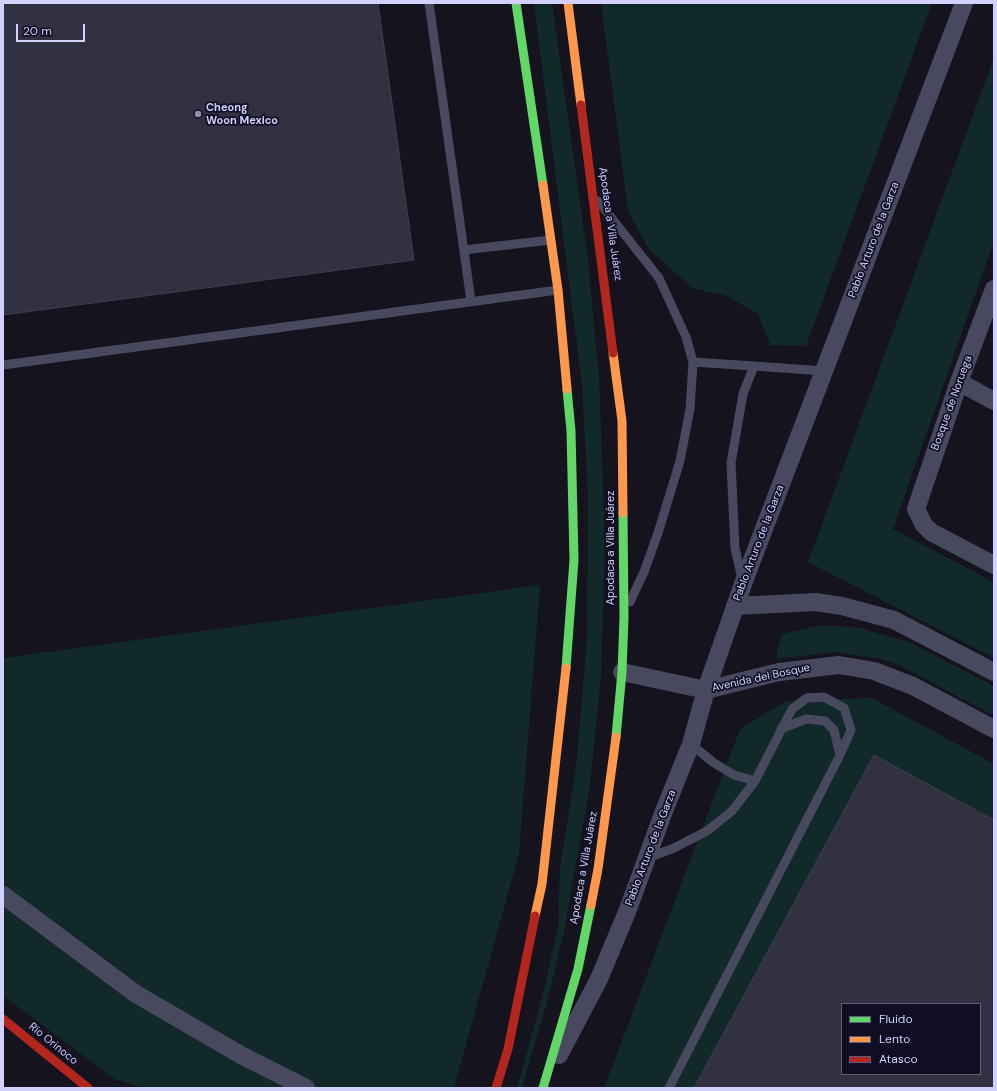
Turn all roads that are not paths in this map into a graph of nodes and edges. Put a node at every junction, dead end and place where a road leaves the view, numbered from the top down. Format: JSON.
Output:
{"nodes":[{"id":1,"x":429,"y":3,"type":"edge"},
{"id":2,"x":516,"y":3,"type":"edge"},
{"id":3,"x":568,"y":3,"type":"edge"},
{"id":4,"x":964,"y":3,"type":"edge"},
{"id":5,"x":593,"y":194,"type":"junction"},
{"id":6,"x":550,"y":240,"type":"junction"},
{"id":7,"x":464,"y":250,"type":"junction"},
{"id":8,"x":994,"y":289,"type":"edge"},
{"id":9,"x":558,"y":290,"type":"junction"},
{"id":10,"x":471,"y":300,"type":"junction"},
{"id":11,"x":693,"y":362,"type":"junction"},
{"id":12,"x":3,"y":365,"type":"edge"},
{"id":13,"x":754,"y":366,"type":"junction"},
{"id":14,"x":824,"y":371,"type":"junction"},
{"id":15,"x":959,"y":382,"type":"junction"},
{"id":16,"x":994,"y":401,"type":"edge"},
{"id":17,"x":994,"y":565,"type":"edge"},
{"id":18,"x":743,"y":584,"type":"junction"},
{"id":19,"x":735,"y":606,"type":"junction"},
{"id":20,"x":624,"y":618,"type":"junction"},
{"id":21,"x":622,"y":672,"type":"junction"},
{"id":22,"x":994,"y":672,"type":"edge"},
{"id":23,"x":706,"y":690,"type":"junction"},
{"id":24,"x":994,"y":729,"type":"edge"},
{"id":25,"x":781,"y":730,"type":"junction"},
{"id":26,"x":692,"y":744,"type":"junction"},
{"id":27,"x":840,"y":755,"type":"junction"},
{"id":28,"x":755,"y":782,"type":"junction"},
{"id":29,"x":646,"y":858,"type":"junction"},
{"id":30,"x":3,"y":895,"type":"edge"},
{"id":31,"x":3,"y":1019,"type":"edge"},
{"id":32,"x":545,"y":1083,"type":"edge"},
{"id":33,"x":88,"y":1088,"type":"edge"},
{"id":34,"x":306,"y":1088,"type":"edge"},
{"id":35,"x":496,"y":1088,"type":"edge"},
{"id":36,"x":669,"y":1088,"type":"edge"}],
"edges":[{"from":1,"to":7,"type":"lane"},
{"from":2,"to":6,"type":"main road"},
{"from":3,"to":5,"type":"main road","name":"Apodaca a Villa Juárez"},
{"from":4,"to":14,"type":"street","name":"Pablo Arturo de la Garza"},
{"from":5,"to":11,"type":"lane"},
{"from":5,"to":20,"type":"main road","name":"Apodaca a Villa Juárez"},
{"from":6,"to":7,"type":"lane"},
{"from":6,"to":9,"type":"main road"},
{"from":7,"to":10,"type":"lane"},
{"from":8,"to":15,"type":"street","name":"Bosque de Noruega"},
{"from":9,"to":10,"type":"lane"},
{"from":9,"to":35,"type":"main road"},
{"from":10,"to":12,"type":"lane"},
{"from":11,"to":13,"type":"lane"},
{"from":11,"to":20,"type":"lane"},
{"from":13,"to":14,"type":"lane"},
{"from":13,"to":18,"type":"lane"},
{"from":14,"to":18,"type":"street","name":"Pablo Arturo de la Garza"},
{"from":15,"to":16,"type":"street"},
{"from":15,"to":17,"type":"street","name":"Bosque de Noruega"},
{"from":18,"to":19,"type":"street","name":"Pablo Arturo de la Garza"},
{"from":19,"to":22,"type":"street"},
{"from":19,"to":23,"type":"street","name":"Pablo Arturo de la Garza"},
{"from":20,"to":21,"type":"main road","name":"Apodaca a Villa Juárez"},
{"from":21,"to":23,"type":"street"},
{"from":21,"to":32,"type":"main road","name":"Apodaca a Villa Juárez"},
{"from":23,"to":24,"type":"street","name":"Avenida del Bosque"},
{"from":23,"to":26,"type":"street","name":"Pablo Arturo de la Garza"},
{"from":25,"to":27,"type":"lane"},
{"from":25,"to":27,"type":"lane"},
{"from":25,"to":28,"type":"lane"},
{"from":26,"to":28,"type":"lane"},
{"from":26,"to":29,"type":"street","name":"Pablo Arturo de la Garza"},
{"from":27,"to":36,"type":"lane"},
{"from":28,"to":29,"type":"lane"},
{"from":29,"to":32,"type":"street","name":"Pablo Arturo de la Garza"},
{"from":30,"to":34,"type":"street"},
{"from":31,"to":33,"type":"main road","name":"Río Orinoco"}]}
